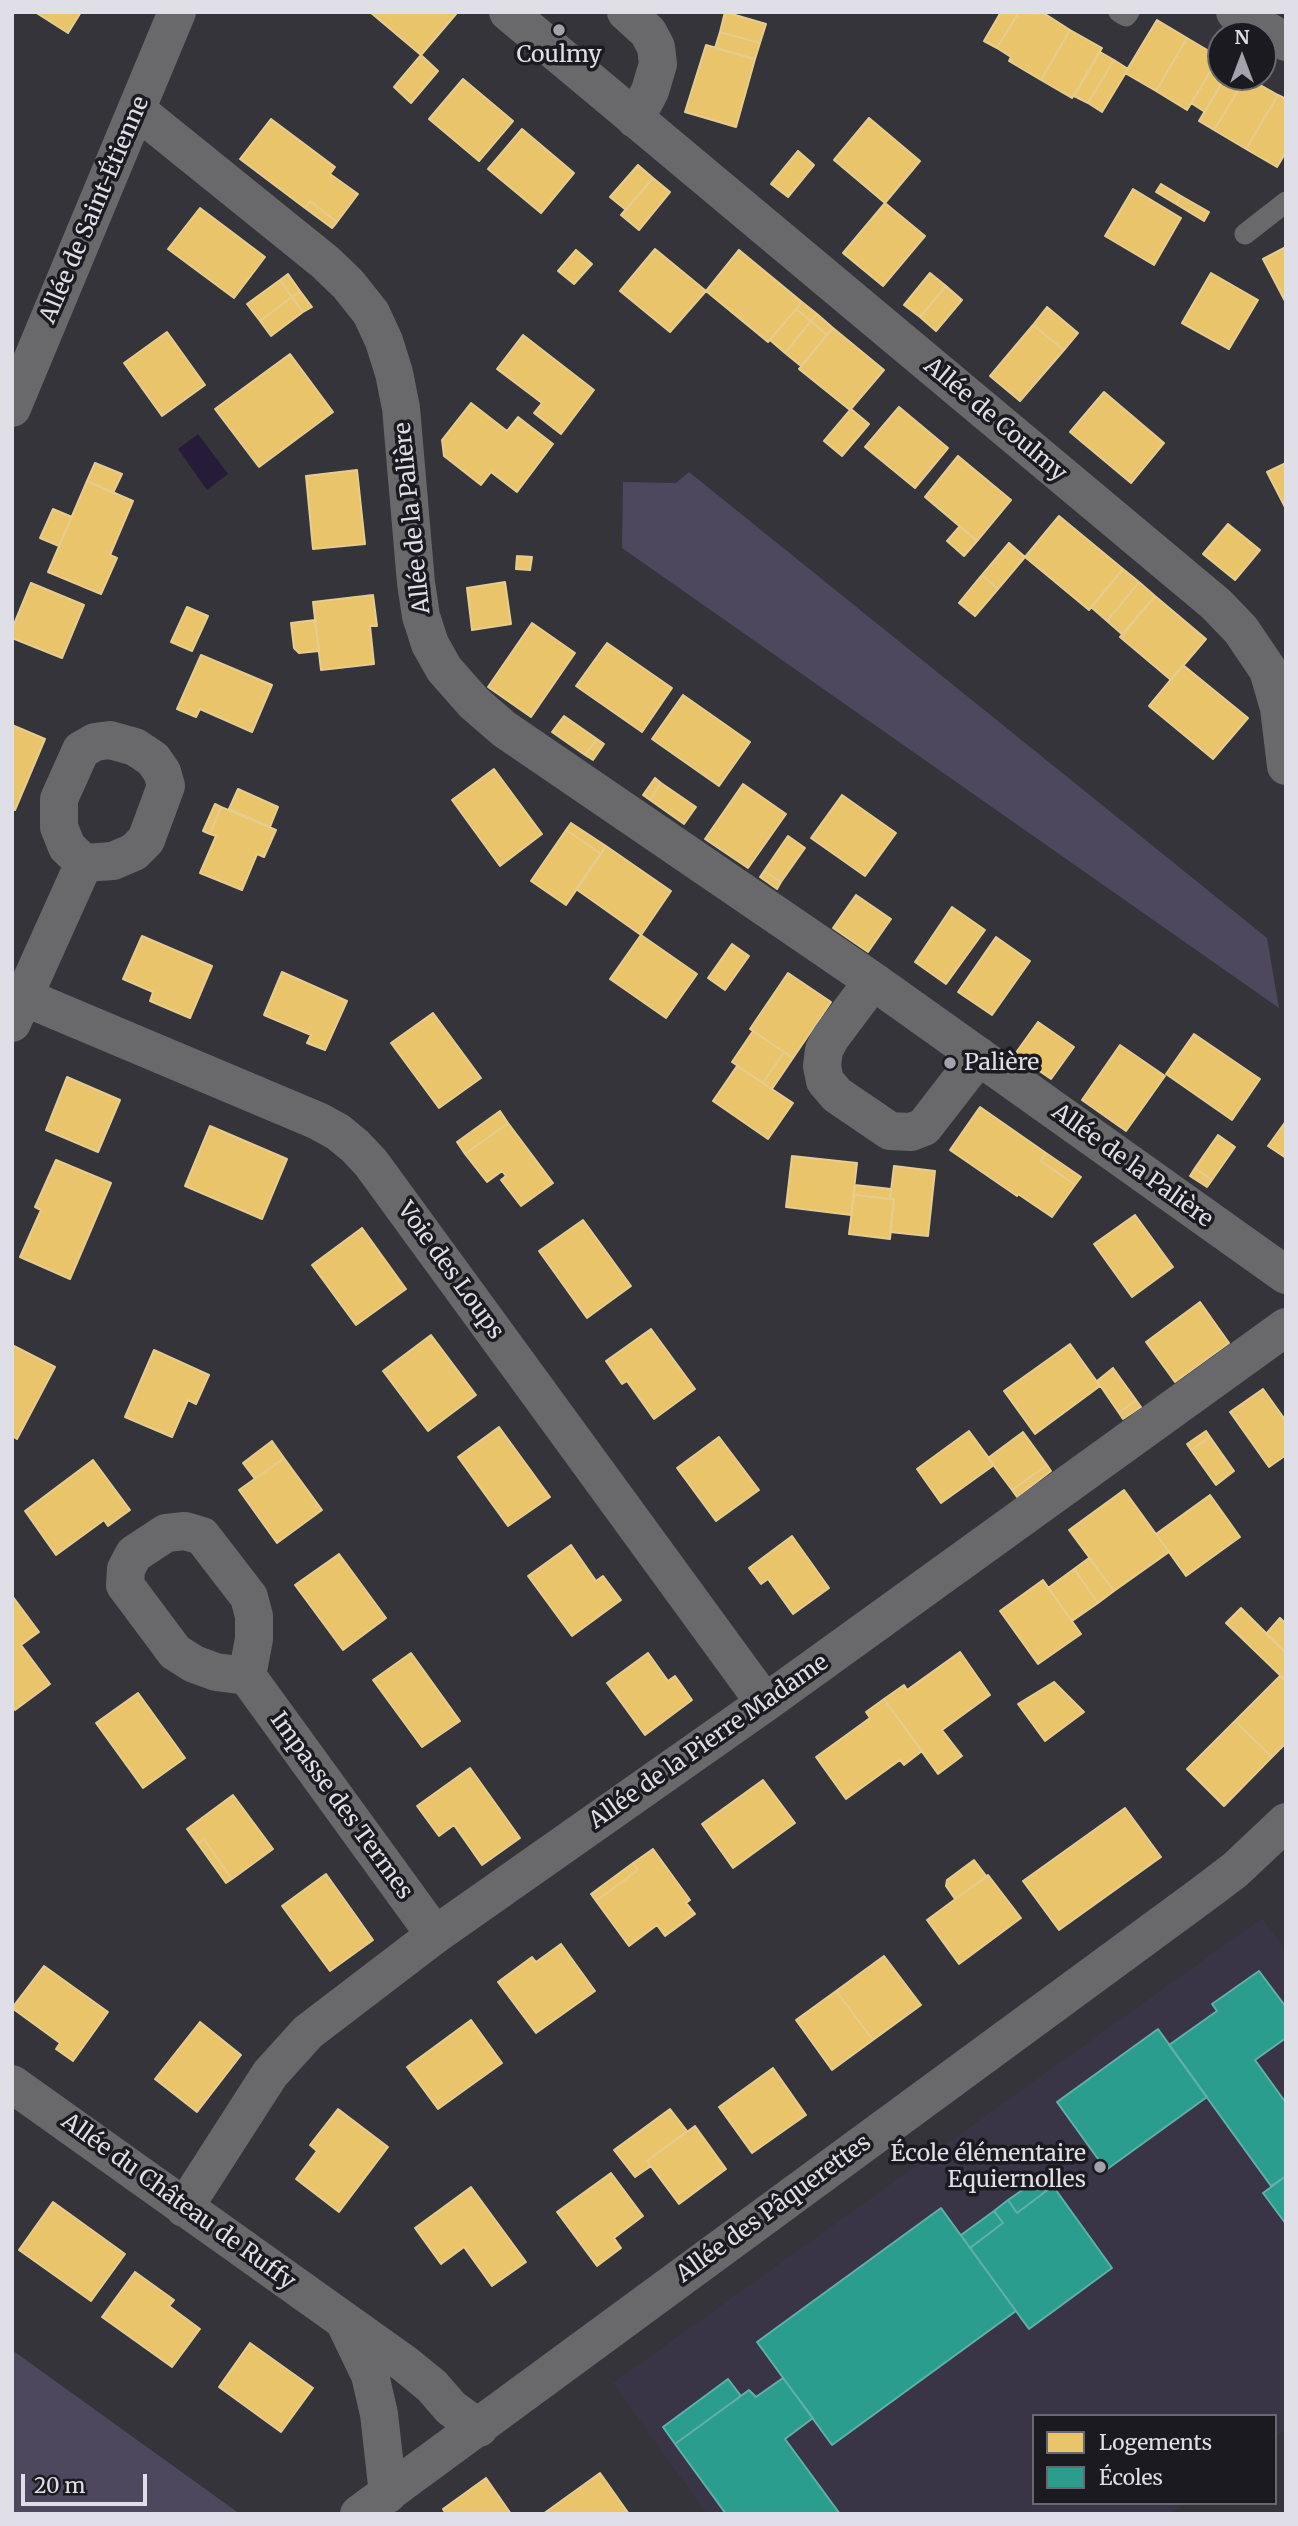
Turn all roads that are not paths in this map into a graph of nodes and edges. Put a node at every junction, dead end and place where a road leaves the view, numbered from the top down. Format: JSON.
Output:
{"nodes":[{"id":1,"x":177,"y":12,"type":"edge"},
{"id":2,"x":508,"y":12,"type":"edge"},
{"id":3,"x":626,"y":12,"type":"edge"},
{"id":4,"x":1119,"y":12,"type":"edge"},
{"id":5,"x":1129,"y":12,"type":"edge"},
{"id":6,"x":1235,"y":12,"type":"edge"},
{"id":7,"x":1286,"y":42,"type":"edge"},
{"id":8,"x":138,"y":111,"type":"junction"},
{"id":9,"x":635,"y":119,"type":"junction"},
{"id":10,"x":1286,"y":202,"type":"edge"},
{"id":11,"x":1245,"y":234,"type":"dead end"},
{"id":12,"x":12,"y":408,"type":"edge"},
{"id":13,"x":1286,"y":766,"type":"edge"},
{"id":14,"x":84,"y":863,"type":"dead end"},
{"id":15,"x":873,"y":981,"type":"junction"},
{"id":16,"x":16,"y":1004,"type":"edge"},
{"id":17,"x":979,"y":1056,"type":"junction"},
{"id":18,"x":1286,"y":1275,"type":"edge"},
{"id":19,"x":1286,"y":1326,"type":"edge"},
{"id":20,"x":247,"y":1676,"type":"dead end"},
{"id":21,"x":765,"y":1703,"type":"junction"},
{"id":22,"x":1286,"y":1822,"type":"edge"},
{"id":23,"x":435,"y":1935,"type":"junction"},
{"id":24,"x":12,"y":2084,"type":"edge"},
{"id":25,"x":184,"y":2208,"type":"junction"},
{"id":26,"x":344,"y":2321,"type":"junction"},
{"id":27,"x":479,"y":2428,"type":"junction"},
{"id":28,"x":374,"y":2504,"type":"edge"}],
"edges":[{"from":1,"to":8,"type":"street","name":"Allée de Saint-Étienne"},
{"from":2,"to":9,"type":"street","name":"Allée de Coulmy"},
{"from":3,"to":9,"type":"street"},
{"from":4,"to":5,"type":"lane"},
{"from":6,"to":7,"type":"street"},
{"from":8,"to":12,"type":"street","name":"Allée de Saint-Étienne"},
{"from":8,"to":15,"type":"street","name":"Allée de la Palière"},
{"from":9,"to":13,"type":"street","name":"Allée de Coulmy"},
{"from":10,"to":11,"type":"lane"},
{"from":14,"to":16,"type":"street"},
{"from":15,"to":17,"type":"street","name":"Allée de la Palière"},
{"from":15,"to":17,"type":"street"},
{"from":16,"to":21,"type":"street","name":"Voie des Loups"},
{"from":17,"to":18,"type":"street","name":"Allée de la Palière"},
{"from":19,"to":21,"type":"street","name":"Allée de la Pierre Madame"},
{"from":20,"to":23,"type":"street","name":"Impasse des Termes"},
{"from":21,"to":23,"type":"street","name":"Allée de la Pierre Madame"},
{"from":22,"to":27,"type":"street","name":"Allée des Pâquerettes"},
{"from":23,"to":25,"type":"street","name":"Allée de la Pierre Madame"},
{"from":24,"to":25,"type":"street","name":"Allée du Château de Ruffy"},
{"from":25,"to":26,"type":"street","name":"Allée du Château de Ruffy"},
{"from":26,"to":27,"type":"street","name":"Allée du Château de Ruffy"},
{"from":26,"to":28,"type":"street","name":"Allée du Château de Ruffy"},
{"from":27,"to":28,"type":"street","name":"Allée des Pâquerettes"}]}
